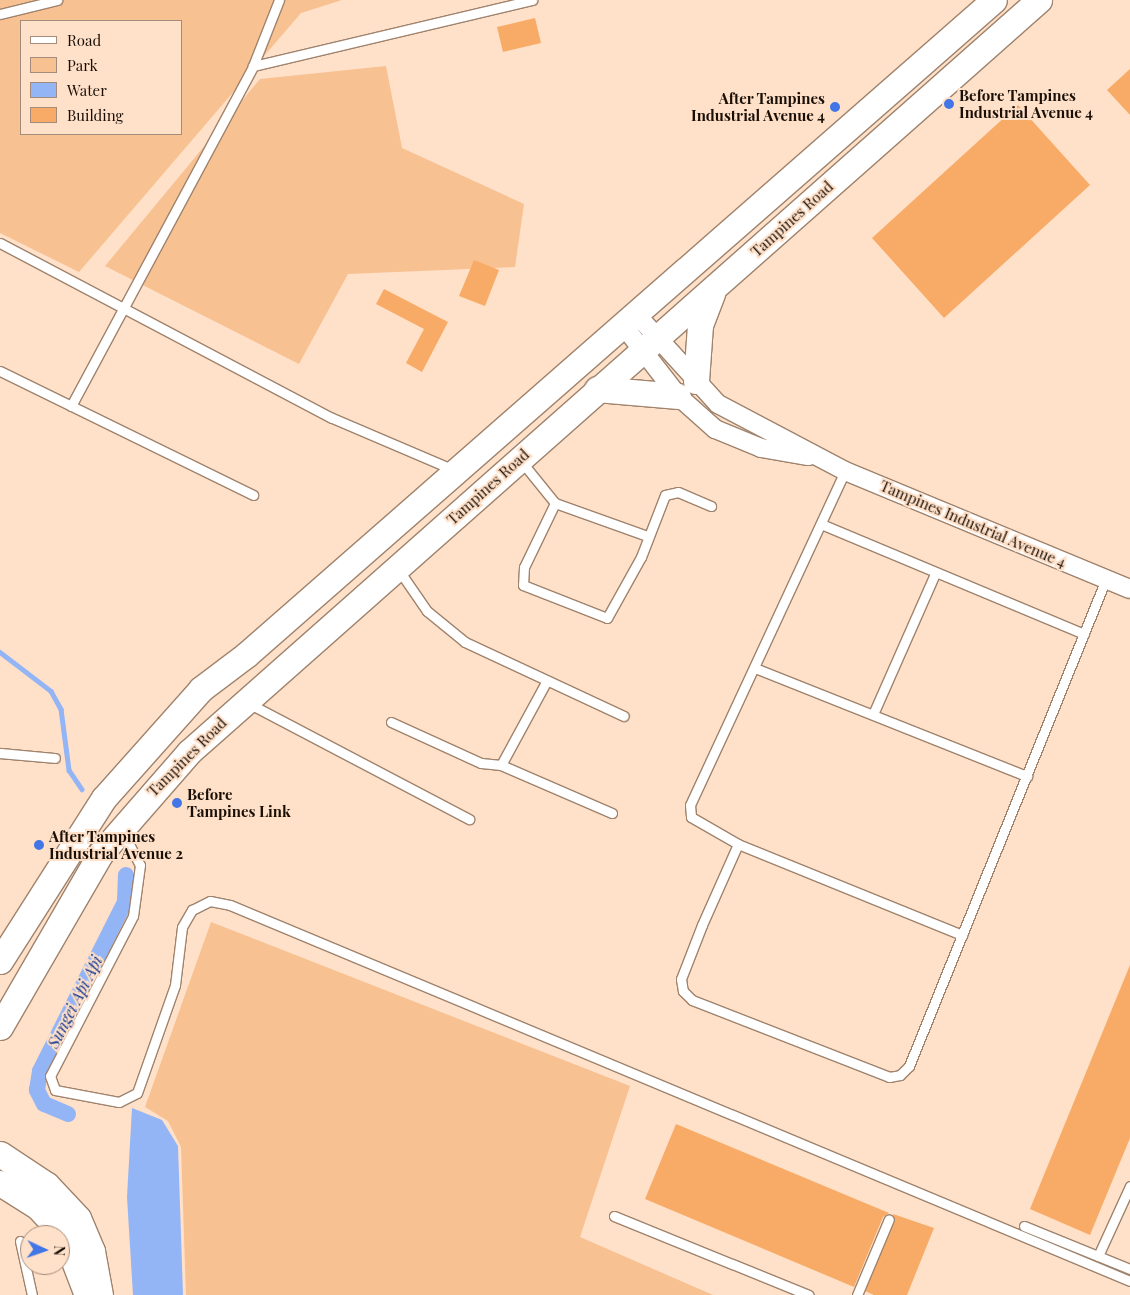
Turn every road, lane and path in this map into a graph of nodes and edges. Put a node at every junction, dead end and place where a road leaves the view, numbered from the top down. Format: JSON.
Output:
{"nodes":[{"id":1,"x":57,"y":0,"type":"edge"},
{"id":2,"x":279,"y":0,"type":"edge"},
{"id":3,"x":532,"y":0,"type":"edge"},
{"id":4,"x":994,"y":0,"type":"edge"},
{"id":5,"x":1039,"y":0,"type":"edge"},
{"id":6,"x":42,"y":2,"type":"edge"},
{"id":7,"x":0,"y":14,"type":"edge"},
{"id":8,"x":253,"y":66,"type":"junction"},
{"id":9,"x":0,"y":243,"type":"edge"},
{"id":10,"x":712,"y":290,"type":"junction"},
{"id":11,"x":122,"y":304,"type":"junction"},
{"id":12,"x":629,"y":320,"type":"junction"},
{"id":13,"x":650,"y":344,"type":"junction"},
{"id":14,"x":0,"y":371,"type":"edge"},
{"id":15,"x":687,"y":388,"type":"junction"},
{"id":16,"x":597,"y":389,"type":"junction"},
{"id":17,"x":70,"y":406,"type":"junction"},
{"id":18,"x":519,"y":458,"type":"junction"},
{"id":19,"x":816,"y":458,"type":"junction"},
{"id":20,"x":845,"y":471,"type":"junction"},
{"id":21,"x":457,"y":472,"type":"junction"},
{"id":22,"x":253,"y":495,"type":"dead end"},
{"id":23,"x":555,"y":503,"type":"junction"},
{"id":24,"x":711,"y":506,"type":"dead end"},
{"id":25,"x":820,"y":524,"type":"junction"},
{"id":26,"x":648,"y":536,"type":"junction"},
{"id":27,"x":398,"y":569,"type":"junction"},
{"id":28,"x":935,"y":574,"type":"junction"},
{"id":29,"x":1106,"y":580,"type":"junction"},
{"id":30,"x":1130,"y":590,"type":"edge"},
{"id":31,"x":1084,"y":634,"type":"junction"},
{"id":32,"x":755,"y":668,"type":"junction"},
{"id":33,"x":546,"y":682,"type":"junction"},
{"id":34,"x":243,"y":700,"type":"junction"},
{"id":35,"x":874,"y":712,"type":"junction"},
{"id":36,"x":624,"y":716,"type":"dead end"},
{"id":37,"x":391,"y":722,"type":"dead end"},
{"id":38,"x":0,"y":752,"type":"edge"},
{"id":39,"x":54,"y":758,"type":"dead end"},
{"id":40,"x":501,"y":765,"type":"junction"},
{"id":41,"x":1027,"y":776,"type":"junction"},
{"id":42,"x":612,"y":813,"type":"dead end"},
{"id":43,"x":469,"y":819,"type":"dead end"},
{"id":44,"x":120,"y":827,"type":"junction"},
{"id":45,"x":738,"y":844,"type":"junction"},
{"id":46,"x":962,"y":935,"type":"junction"},
{"id":47,"x":0,"y":959,"type":"edge"},
{"id":48,"x":0,"y":1027,"type":"edge"},
{"id":49,"x":0,"y":1154,"type":"edge"},
{"id":50,"x":1130,"y":1186,"type":"edge"},
{"id":51,"x":5,"y":1189,"type":"edge"},
{"id":52,"x":614,"y":1216,"type":"dead end"},
{"id":53,"x":889,"y":1219,"type":"dead end"},
{"id":54,"x":1024,"y":1226,"type":"dead end"},
{"id":55,"x":1098,"y":1256,"type":"junction"},
{"id":56,"x":1130,"y":1269,"type":"edge"},
{"id":57,"x":28,"y":1275,"type":"edge"},
{"id":58,"x":1130,"y":1281,"type":"edge"},
{"id":59,"x":32,"y":1295,"type":"edge"},
{"id":60,"x":87,"y":1295,"type":"edge"},
{"id":61,"x":100,"y":1295,"type":"edge"},
{"id":62,"x":809,"y":1295,"type":"edge"},
{"id":63,"x":857,"y":1295,"type":"edge"}],
"edges":[{"from":1,"to":6,"type":"lane"},
{"from":2,"to":8,"type":"lane"},
{"from":3,"to":8,"type":"lane"},
{"from":4,"to":12,"type":"main road","name":"Tampines Road"},
{"from":5,"to":10,"type":"main road","name":"Tampines Road"},
{"from":6,"to":7,"type":"lane"},
{"from":8,"to":11,"type":"lane"},
{"from":9,"to":11,"type":"lane"},
{"from":10,"to":13,"type":"main road","name":"Tampines Road"},
{"from":10,"to":15,"type":"main road"},
{"from":11,"to":17,"type":"lane"},
{"from":11,"to":21,"type":"lane"},
{"from":12,"to":13,"type":"street","name":"Tampines Industrial Avenue 4"},
{"from":12,"to":21,"type":"main road","name":"Tampines Road"},
{"from":13,"to":15,"type":"street","name":"Tampines Industrial Avenue 4"},
{"from":13,"to":16,"type":"main road","name":"Tampines Road"},
{"from":14,"to":17,"type":"lane"},
{"from":15,"to":16,"type":"main road"},
{"from":15,"to":19,"type":"street","name":"Tampines Industrial Avenue 4"},
{"from":15,"to":19,"type":"street","name":"Tampines Industrial Avenue 4"},
{"from":16,"to":18,"type":"main road","name":"Tampines Road"},
{"from":17,"to":22,"type":"lane"},
{"from":18,"to":23,"type":"lane"},
{"from":18,"to":27,"type":"main road","name":"Tampines Road"},
{"from":19,"to":20,"type":"street","name":"Tampines Industrial Avenue 4"},
{"from":20,"to":25,"type":"lane"},
{"from":20,"to":29,"type":"street","name":"Tampines Industrial Avenue 4"},
{"from":21,"to":47,"type":"main road","name":"Tampines Road"},
{"from":23,"to":26,"type":"lane"},
{"from":23,"to":26,"type":"lane"},
{"from":24,"to":26,"type":"lane"},
{"from":25,"to":28,"type":"lane"},
{"from":25,"to":32,"type":"lane"},
{"from":27,"to":33,"type":"lane"},
{"from":27,"to":34,"type":"main road","name":"Tampines Road"},
{"from":28,"to":31,"type":"lane"},
{"from":28,"to":35,"type":"lane"},
{"from":29,"to":30,"type":"street","name":"Tampines Industrial Avenue 4"},
{"from":29,"to":31,"type":"lane"},
{"from":31,"to":41,"type":"lane"},
{"from":32,"to":35,"type":"lane"},
{"from":32,"to":45,"type":"lane"},
{"from":33,"to":36,"type":"lane"},
{"from":33,"to":40,"type":"lane"},
{"from":34,"to":43,"type":"lane"},
{"from":34,"to":44,"type":"main road","name":"Tampines Road"},
{"from":35,"to":41,"type":"lane"},
{"from":37,"to":40,"type":"lane"},
{"from":38,"to":39,"type":"lane"},
{"from":40,"to":42,"type":"lane"},
{"from":41,"to":46,"type":"lane"},
{"from":44,"to":48,"type":"main road","name":"Tampines Road"},
{"from":44,"to":58,"type":"lane"},
{"from":45,"to":46,"type":"lane"},
{"from":45,"to":46,"type":"lane"},
{"from":49,"to":61,"type":"main road"},
{"from":50,"to":55,"type":"lane"},
{"from":51,"to":60,"type":"main road"},
{"from":52,"to":62,"type":"lane"},
{"from":53,"to":63,"type":"lane"},
{"from":54,"to":55,"type":"lane"},
{"from":55,"to":56,"type":"lane"},
{"from":57,"to":59,"type":"lane"}]}
